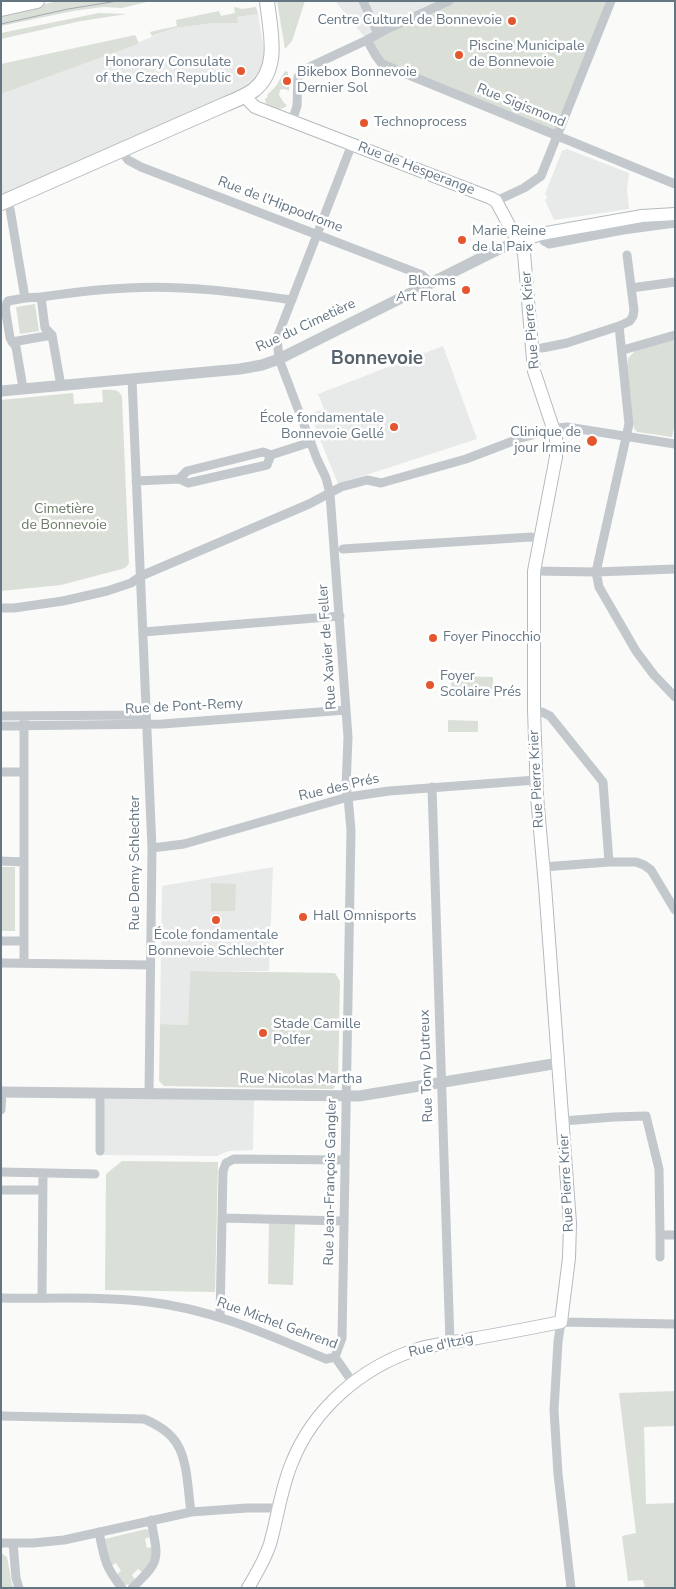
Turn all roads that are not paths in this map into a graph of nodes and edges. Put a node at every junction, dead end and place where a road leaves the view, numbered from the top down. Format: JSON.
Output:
{"nodes":[{"id":1,"x":37,"y":1,"type":"edge"},
{"id":2,"x":267,"y":1,"type":"edge"},
{"id":3,"x":363,"y":1,"type":"edge"},
{"id":4,"x":449,"y":1,"type":"edge"},
{"id":5,"x":612,"y":1,"type":"edge"},
{"id":6,"x":1,"y":9,"type":"edge"},
{"id":7,"x":378,"y":34,"type":"junction"},
{"id":8,"x":367,"y":40,"type":"junction"},
{"id":9,"x":244,"y":96,"type":"junction"},
{"id":10,"x":292,"y":121,"type":"junction"},
{"id":11,"x":558,"y":136,"type":"junction"},
{"id":12,"x":352,"y":144,"type":"junction"},
{"id":13,"x":122,"y":150,"type":"junction"},
{"id":14,"x":675,"y":184,"type":"edge"},
{"id":15,"x":496,"y":201,"type":"junction"},
{"id":16,"x":4,"y":202,"type":"edge"},
{"id":17,"x":675,"y":214,"type":"edge"},
{"id":18,"x":675,"y":223,"type":"edge"},
{"id":19,"x":541,"y":234,"type":"junction"},
{"id":20,"x":317,"y":235,"type":"junction"},
{"id":21,"x":519,"y":241,"type":"junction"},
{"id":22,"x":627,"y":255,"type":"dead end"},
{"id":23,"x":675,"y":282,"type":"edge"},
{"id":24,"x":431,"y":283,"type":"junction"},
{"id":25,"x":631,"y":288,"type":"junction"},
{"id":26,"x":40,"y":297,"type":"junction"},
{"id":27,"x":25,"y":298,"type":"junction"},
{"id":28,"x":292,"y":300,"type":"junction"},
{"id":29,"x":619,"y":326,"type":"junction"},
{"id":30,"x":52,"y":335,"type":"junction"},
{"id":31,"x":675,"y":335,"type":"edge"},
{"id":32,"x":12,"y":342,"type":"junction"},
{"id":33,"x":542,"y":348,"type":"dead end"},
{"id":34,"x":623,"y":350,"type":"junction"},
{"id":35,"x":279,"y":358,"type":"junction"},
{"id":36,"x":132,"y":379,"type":"junction"},
{"id":37,"x":61,"y":386,"type":"junction"},
{"id":38,"x":23,"y":388,"type":"junction"},
{"id":39,"x":1,"y":390,"type":"edge"},
{"id":40,"x":553,"y":429,"type":"junction"},
{"id":41,"x":628,"y":436,"type":"junction"},
{"id":42,"x":311,"y":442,"type":"junction"},
{"id":43,"x":675,"y":444,"type":"edge"},
{"id":44,"x":271,"y":456,"type":"junction"},
{"id":45,"x":179,"y":479,"type":"junction"},
{"id":46,"x":136,"y":480,"type":"junction"},
{"id":47,"x":330,"y":494,"type":"junction"},
{"id":48,"x":539,"y":538,"type":"junction"},
{"id":49,"x":343,"y":549,"type":"dead end"},
{"id":50,"x":675,"y":569,"type":"edge"},
{"id":51,"x":534,"y":571,"type":"junction"},
{"id":52,"x":596,"y":572,"type":"junction"},
{"id":53,"x":141,"y":576,"type":"junction"},
{"id":54,"x":1,"y":608,"type":"edge"},
{"id":55,"x":340,"y":616,"type":"junction"},
{"id":56,"x":142,"y":632,"type":"junction"},
{"id":57,"x":675,"y":697,"type":"edge"},
{"id":58,"x":346,"y":710,"type":"junction"},
{"id":59,"x":534,"y":710,"type":"junction"},
{"id":60,"x":146,"y":715,"type":"junction"},
{"id":61,"x":1,"y":716,"type":"edge"},
{"id":62,"x":24,"y":716,"type":"junction"},
{"id":63,"x":146,"y":724,"type":"junction"},
{"id":64,"x":1,"y":726,"type":"edge"},
{"id":65,"x":24,"y":726,"type":"junction"},
{"id":66,"x":1,"y":772,"type":"edge"},
{"id":67,"x":24,"y":772,"type":"junction"},
{"id":68,"x":536,"y":780,"type":"junction"},
{"id":69,"x":432,"y":787,"type":"junction"},
{"id":70,"x":348,"y":797,"type":"junction"},
{"id":71,"x":152,"y":848,"type":"junction"},
{"id":72,"x":1,"y":861,"type":"edge"},
{"id":73,"x":24,"y":862,"type":"junction"},
{"id":74,"x":609,"y":862,"type":"junction"},
{"id":75,"x":543,"y":867,"type":"junction"},
{"id":76,"x":675,"y":910,"type":"edge"},
{"id":77,"x":1,"y":940,"type":"edge"},
{"id":78,"x":24,"y":941,"type":"junction"},
{"id":79,"x":1,"y":963,"type":"edge"},
{"id":80,"x":24,"y":963,"type":"junction"},
{"id":81,"x":150,"y":965,"type":"junction"},
{"id":82,"x":559,"y":1063,"type":"junction"},
{"id":83,"x":442,"y":1082,"type":"junction"},
{"id":84,"x":1,"y":1092,"type":"edge"},
{"id":85,"x":100,"y":1093,"type":"junction"},
{"id":86,"x":148,"y":1094,"type":"junction"},
{"id":87,"x":346,"y":1096,"type":"junction"},
{"id":88,"x":1,"y":1110,"type":"edge"},
{"id":89,"x":563,"y":1121,"type":"junction"},
{"id":90,"x":100,"y":1151,"type":"dead end"},
{"id":91,"x":345,"y":1160,"type":"junction"},
{"id":92,"x":1,"y":1172,"type":"edge"},
{"id":93,"x":43,"y":1173,"type":"junction"},
{"id":94,"x":94,"y":1174,"type":"dead end"},
{"id":95,"x":1,"y":1190,"type":"edge"},
{"id":96,"x":43,"y":1190,"type":"junction"},
{"id":97,"x":222,"y":1218,"type":"junction"},
{"id":98,"x":344,"y":1220,"type":"junction"},
{"id":99,"x":660,"y":1235,"type":"junction"},
{"id":100,"x":675,"y":1236,"type":"edge"},
{"id":101,"x":660,"y":1257,"type":"dead end"},
{"id":102,"x":1,"y":1298,"type":"edge"},
{"id":103,"x":42,"y":1298,"type":"junction"},
{"id":104,"x":220,"y":1317,"type":"junction"},
{"id":105,"x":560,"y":1322,"type":"junction"},
{"id":106,"x":675,"y":1324,"type":"edge"},
{"id":107,"x":450,"y":1343,"type":"junction"},
{"id":108,"x":335,"y":1357,"type":"junction"},
{"id":109,"x":353,"y":1383,"type":"junction"},
{"id":110,"x":1,"y":1416,"type":"edge"},
{"id":111,"x":279,"y":1508,"type":"junction"},
{"id":112,"x":191,"y":1512,"type":"junction"},
{"id":113,"x":151,"y":1520,"type":"junction"},
{"id":114,"x":99,"y":1532,"type":"junction"},
{"id":115,"x":1,"y":1543,"type":"edge"},
{"id":116,"x":13,"y":1543,"type":"junction"},
{"id":117,"x":20,"y":1588,"type":"edge"},
{"id":118,"x":122,"y":1588,"type":"edge"},
{"id":119,"x":132,"y":1588,"type":"edge"},
{"id":120,"x":248,"y":1588,"type":"edge"},
{"id":121,"x":571,"y":1588,"type":"edge"}],
"edges":[{"from":1,"to":6,"type":"main road"},
{"from":2,"to":9,"type":"main road"},
{"from":3,"to":7,"type":"street"},
{"from":4,"to":7,"type":"street"},
{"from":5,"to":11,"type":"street"},
{"from":7,"to":8,"type":"street"},
{"from":8,"to":10,"type":"street"},
{"from":8,"to":11,"type":"street","name":"Rue Sigismond"},
{"from":9,"to":10,"type":"main road","name":"Rue de Hesperange"},
{"from":9,"to":13,"type":"main road"},
{"from":10,"to":12,"type":"main road","name":"Rue de Hesperange"},
{"from":11,"to":14,"type":"street","name":"Rue Sigismond"},
{"from":11,"to":15,"type":"street"},
{"from":12,"to":15,"type":"main road","name":"Rue de Hesperange"},
{"from":12,"to":20,"type":"street"},
{"from":13,"to":16,"type":"main road"},
{"from":13,"to":20,"type":"street","name":"Rue de l'Hippodrome"},
{"from":15,"to":21,"type":"main road"},
{"from":16,"to":27,"type":"street"},
{"from":17,"to":19,"type":"main road"},
{"from":18,"to":19,"type":"street"},
{"from":19,"to":21,"type":"main road"},
{"from":20,"to":24,"type":"street","name":"Rue de l'Hippodrome"},
{"from":20,"to":28,"type":"street"},
{"from":21,"to":24,"type":"street","name":"Rue du Cimetière"},
{"from":21,"to":40,"type":"main road","name":"Rue Pierre Krier"},
{"from":22,"to":25,"type":"street"},
{"from":23,"to":25,"type":"street"},
{"from":24,"to":35,"type":"street","name":"Rue du Cimetière"},
{"from":25,"to":29,"type":"street"},
{"from":26,"to":27,"type":"street"},
{"from":26,"to":28,"type":"street"},
{"from":26,"to":30,"type":"street"},
{"from":27,"to":32,"type":"street"},
{"from":28,"to":35,"type":"street"},
{"from":29,"to":33,"type":"street"},
{"from":29,"to":34,"type":"street"},
{"from":30,"to":32,"type":"street"},
{"from":30,"to":37,"type":"street"},
{"from":31,"to":34,"type":"street"},
{"from":32,"to":38,"type":"street"},
{"from":34,"to":41,"type":"street"},
{"from":35,"to":36,"type":"street","name":"Rue du Cimetière"},
{"from":35,"to":42,"type":"street","name":"Rue Xavier de Feller"},
{"from":36,"to":37,"type":"street","name":"Rue du Cimetière"},
{"from":36,"to":46,"type":"street","name":"Rue Demy Schlechter"},
{"from":37,"to":38,"type":"street","name":"Rue du Cimetière"},
{"from":38,"to":39,"type":"street","name":"Rue du Cimetière"},
{"from":40,"to":41,"type":"street"},
{"from":40,"to":47,"type":"street"},
{"from":40,"to":48,"type":"main road","name":"Rue Pierre Krier"},
{"from":41,"to":43,"type":"street"},
{"from":41,"to":52,"type":"street"},
{"from":42,"to":44,"type":"street"},
{"from":42,"to":47,"type":"street","name":"Rue Xavier de Feller"},
{"from":44,"to":45,"type":"street"},
{"from":44,"to":45,"type":"street"},
{"from":45,"to":46,"type":"street"},
{"from":46,"to":53,"type":"street","name":"Rue Demy Schlechter"},
{"from":47,"to":53,"type":"street"},
{"from":47,"to":55,"type":"street","name":"Rue Xavier de Feller"},
{"from":48,"to":49,"type":"street"},
{"from":48,"to":51,"type":"main road","name":"Rue Pierre Krier"},
{"from":50,"to":52,"type":"street"},
{"from":51,"to":52,"type":"street"},
{"from":51,"to":59,"type":"main road","name":"Rue Pierre Krier"},
{"from":52,"to":57,"type":"street"},
{"from":53,"to":54,"type":"street"},
{"from":53,"to":56,"type":"street","name":"Rue Demy Schlechter"},
{"from":55,"to":56,"type":"street"},
{"from":55,"to":58,"type":"street","name":"Rue Xavier de Feller"},
{"from":56,"to":60,"type":"street","name":"Rue Demy Schlechter"},
{"from":58,"to":63,"type":"street","name":"Rue de Pont-Remy"},
{"from":58,"to":70,"type":"street","name":"Rue Xavier de Feller"},
{"from":59,"to":68,"type":"main road","name":"Rue Pierre Krier"},
{"from":59,"to":74,"type":"street"},
{"from":60,"to":62,"type":"street","name":"Rue de Pont-Remy"},
{"from":60,"to":63,"type":"street","name":"Rue Demy Schlechter"},
{"from":61,"to":62,"type":"street","name":"Rue de Pont-Remy"},
{"from":62,"to":65,"type":"street"},
{"from":63,"to":65,"type":"street","name":"Rue de Pont-Remy"},
{"from":63,"to":71,"type":"street","name":"Rue Demy Schlechter"},
{"from":64,"to":65,"type":"street","name":"Rue de Pont-Remy"},
{"from":65,"to":67,"type":"street"},
{"from":66,"to":67,"type":"street"},
{"from":67,"to":73,"type":"street"},
{"from":68,"to":69,"type":"street","name":"Rue des Prés"},
{"from":68,"to":75,"type":"main road","name":"Rue Pierre Krier"},
{"from":69,"to":70,"type":"street","name":"Rue des Prés"},
{"from":69,"to":83,"type":"street","name":"Rue Tony Dutreux"},
{"from":70,"to":71,"type":"street","name":"Rue des Prés"},
{"from":70,"to":87,"type":"street","name":"Rue Jean-François Gangler"},
{"from":71,"to":81,"type":"street","name":"Rue Demy Schlechter"},
{"from":72,"to":73,"type":"street"},
{"from":73,"to":78,"type":"street"},
{"from":74,"to":75,"type":"street"},
{"from":74,"to":76,"type":"street"},
{"from":75,"to":82,"type":"main road","name":"Rue Pierre Krier"},
{"from":77,"to":78,"type":"street"},
{"from":78,"to":80,"type":"street"},
{"from":79,"to":80,"type":"street"},
{"from":80,"to":81,"type":"street"},
{"from":81,"to":86,"type":"street","name":"Rue Demy Schlechter"},
{"from":82,"to":83,"type":"street","name":"Rue Nicolas Martha"},
{"from":82,"to":89,"type":"main road","name":"Rue Pierre Krier"},
{"from":83,"to":87,"type":"street","name":"Rue Nicolas Martha"},
{"from":83,"to":107,"type":"street","name":"Rue Tony Dutreux"},
{"from":84,"to":85,"type":"street","name":"Rue Nicolas Martha"},
{"from":84,"to":88,"type":"street"},
{"from":85,"to":86,"type":"street","name":"Rue Nicolas Martha"},
{"from":85,"to":90,"type":"street"},
{"from":86,"to":87,"type":"street","name":"Rue Nicolas Martha"},
{"from":87,"to":91,"type":"street","name":"Rue Jean-François Gangler"},
{"from":89,"to":99,"type":"street"},
{"from":89,"to":105,"type":"main road","name":"Rue Pierre Krier"},
{"from":91,"to":97,"type":"street"},
{"from":91,"to":98,"type":"street","name":"Rue Jean-François Gangler"},
{"from":92,"to":93,"type":"street"},
{"from":93,"to":94,"type":"street"},
{"from":93,"to":96,"type":"street"},
{"from":95,"to":96,"type":"street"},
{"from":96,"to":103,"type":"street"},
{"from":97,"to":98,"type":"street"},
{"from":97,"to":104,"type":"street"},
{"from":98,"to":108,"type":"street","name":"Rue Jean-François Gangler"},
{"from":99,"to":100,"type":"street"},
{"from":99,"to":101,"type":"street"},
{"from":102,"to":103,"type":"street","name":"Rue Michel Gehrend"},
{"from":103,"to":104,"type":"street","name":"Rue Michel Gehrend"},
{"from":104,"to":108,"type":"street","name":"Rue Michel Gehrend"},
{"from":105,"to":106,"type":"street"},
{"from":105,"to":107,"type":"main road","name":"Rue d'Itzig"},
{"from":105,"to":121,"type":"street"},
{"from":107,"to":109,"type":"main road","name":"Rue d'Itzig"},
{"from":108,"to":109,"type":"street","name":"Rue Michel Gehrend"},
{"from":109,"to":111,"type":"main road","name":"Rue d'Itzig"},
{"from":110,"to":112,"type":"street"},
{"from":111,"to":112,"type":"street"},
{"from":111,"to":120,"type":"main road","name":"Rue d'Itzig"},
{"from":112,"to":113,"type":"street"},
{"from":113,"to":114,"type":"street"},
{"from":113,"to":119,"type":"street"},
{"from":114,"to":116,"type":"street"},
{"from":114,"to":118,"type":"street"},
{"from":115,"to":116,"type":"street"},
{"from":116,"to":117,"type":"street"}]}
